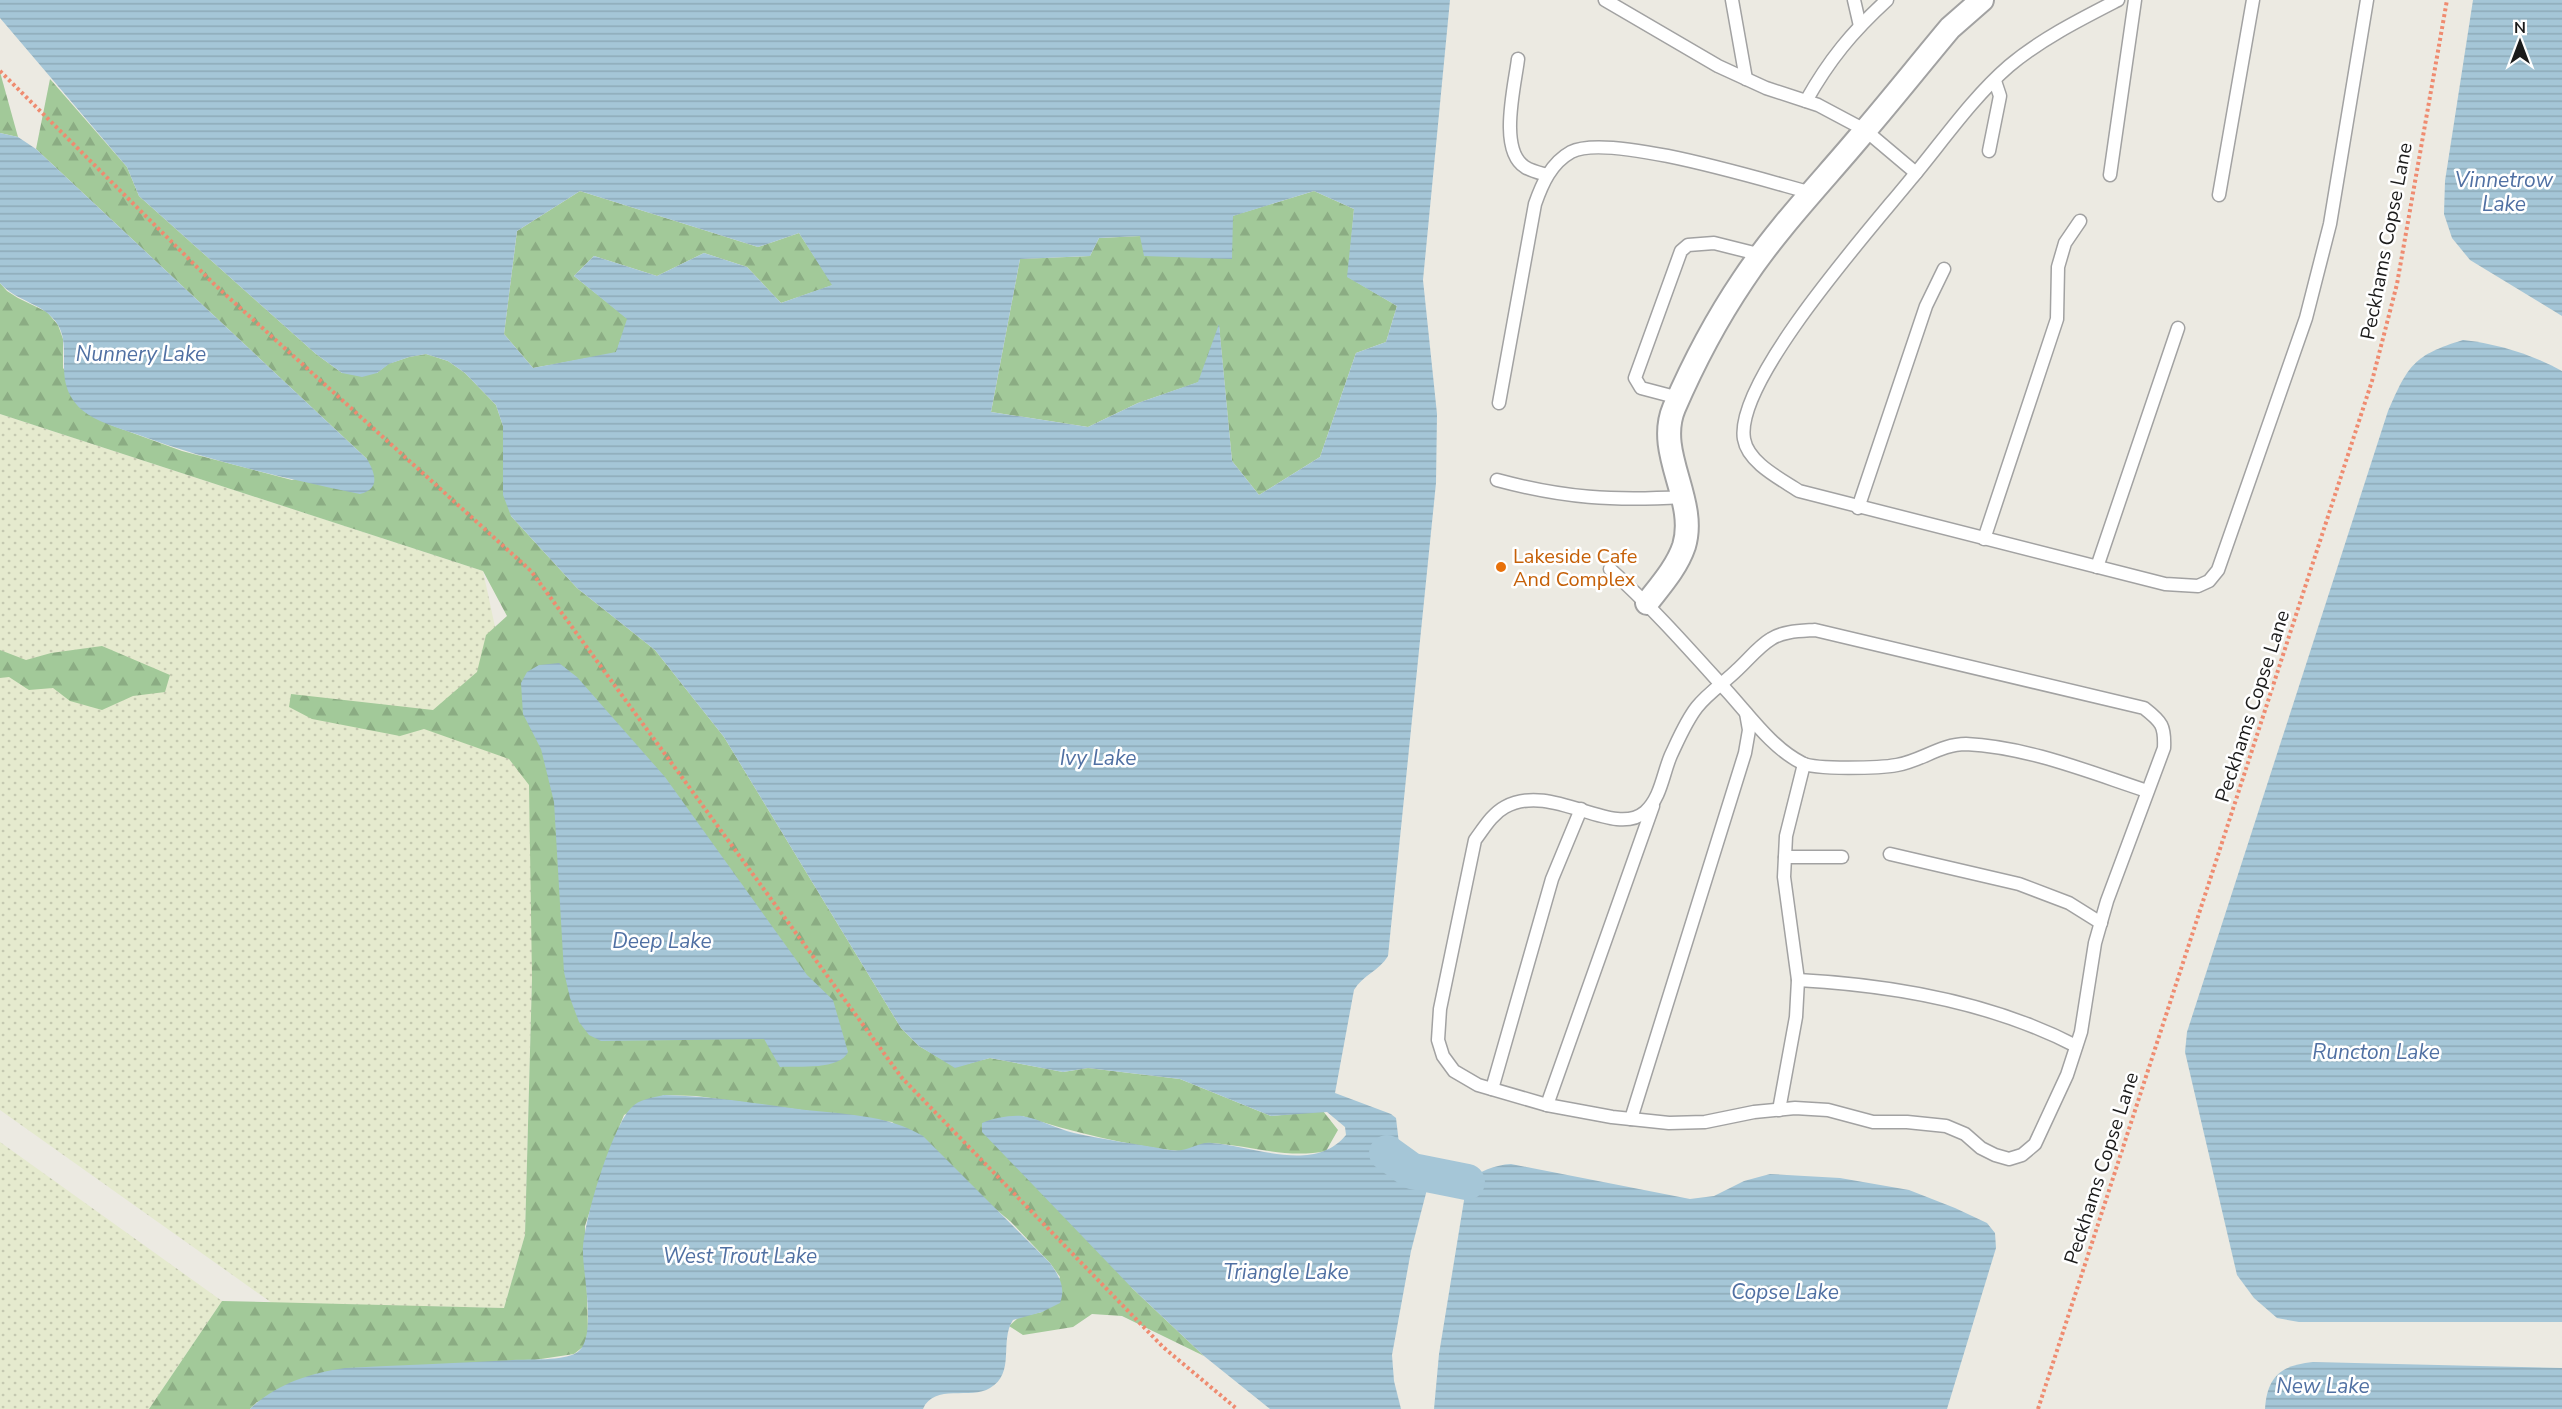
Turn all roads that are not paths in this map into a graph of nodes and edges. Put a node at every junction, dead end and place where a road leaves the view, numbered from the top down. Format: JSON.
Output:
{"nodes":[{"id":1,"x":1732,"y":0,"type":"edge"},
{"id":2,"x":1854,"y":0,"type":"edge"},
{"id":3,"x":1887,"y":0,"type":"edge"},
{"id":4,"x":1982,"y":0,"type":"edge"},
{"id":5,"x":2118,"y":0,"type":"edge"},
{"id":6,"x":2135,"y":0,"type":"edge"},
{"id":7,"x":2253,"y":0,"type":"edge"},
{"id":8,"x":2367,"y":0,"type":"edge"},
{"id":9,"x":1611,"y":2,"type":"edge"},
{"id":10,"x":1860,"y":26,"type":"junction"},
{"id":11,"x":1518,"y":58,"type":"dead end"},
{"id":12,"x":1746,"y":79,"type":"junction"},
{"id":13,"x":1995,"y":81,"type":"junction"},
{"id":14,"x":1806,"y":101,"type":"junction"},
{"id":15,"x":1865,"y":130,"type":"junction"},
{"id":16,"x":1989,"y":152,"type":"dead end"},
{"id":17,"x":1916,"y":173,"type":"junction"},
{"id":18,"x":1547,"y":175,"type":"junction"},
{"id":19,"x":2110,"y":175,"type":"dead end"},
{"id":20,"x":1812,"y":193,"type":"junction"},
{"id":21,"x":2219,"y":195,"type":"dead end"},
{"id":22,"x":2080,"y":222,"type":"dead end"},
{"id":23,"x":1762,"y":255,"type":"junction"},
{"id":24,"x":1944,"y":269,"type":"dead end"},
{"id":25,"x":2178,"y":328,"type":"dead end"},
{"id":26,"x":1638,"y":395,"type":"dead end"},
{"id":27,"x":1677,"y":402,"type":"junction"},
{"id":28,"x":1499,"y":403,"type":"dead end"},
{"id":29,"x":1497,"y":480,"type":"dead end"},
{"id":30,"x":1682,"y":497,"type":"junction"},
{"id":31,"x":1858,"y":508,"type":"junction"},
{"id":32,"x":1984,"y":539,"type":"junction"},
{"id":33,"x":2097,"y":567,"type":"junction"},
{"id":34,"x":1610,"y":569,"type":"dead end"},
{"id":35,"x":1647,"y":603,"type":"junction"},
{"id":36,"x":1721,"y":685,"type":"junction"},
{"id":37,"x":1746,"y":712,"type":"junction"},
{"id":38,"x":1804,"y":764,"type":"junction"},
{"id":39,"x":2147,"y":791,"type":"junction"},
{"id":40,"x":1654,"y":802,"type":"junction"},
{"id":41,"x":1581,"y":809,"type":"junction"},
{"id":42,"x":1890,"y":854,"type":"dead end"},
{"id":43,"x":1785,"y":857,"type":"junction"},
{"id":44,"x":1842,"y":857,"type":"dead end"},
{"id":45,"x":2101,"y":923,"type":"junction"},
{"id":46,"x":1798,"y":980,"type":"junction"},
{"id":47,"x":2076,"y":1046,"type":"junction"},
{"id":48,"x":1492,"y":1089,"type":"junction"},
{"id":49,"x":1547,"y":1105,"type":"junction"},
{"id":50,"x":1779,"y":1110,"type":"junction"},
{"id":51,"x":1631,"y":1119,"type":"junction"}],
"edges":[{"from":1,"to":12,"type":"lane"},
{"from":2,"to":10,"type":"lane"},
{"from":3,"to":10,"type":"lane"},
{"from":4,"to":15,"type":"street"},
{"from":5,"to":13,"type":"lane"},
{"from":6,"to":19,"type":"lane"},
{"from":7,"to":21,"type":"lane"},
{"from":8,"to":33,"type":"lane"},
{"from":9,"to":12,"type":"lane"},
{"from":10,"to":14,"type":"lane"},
{"from":11,"to":18,"type":"lane"},
{"from":12,"to":14,"type":"lane"},
{"from":13,"to":16,"type":"lane"},
{"from":13,"to":17,"type":"lane"},
{"from":14,"to":15,"type":"lane"},
{"from":15,"to":17,"type":"lane"},
{"from":15,"to":20,"type":"street"},
{"from":17,"to":31,"type":"lane"},
{"from":18,"to":20,"type":"lane"},
{"from":18,"to":28,"type":"lane"},
{"from":20,"to":23,"type":"street"},
{"from":22,"to":32,"type":"lane"},
{"from":23,"to":27,"type":"street"},
{"from":23,"to":27,"type":"lane"},
{"from":24,"to":31,"type":"lane"},
{"from":25,"to":33,"type":"lane"},
{"from":26,"to":27,"type":"lane"},
{"from":27,"to":30,"type":"street"},
{"from":29,"to":30,"type":"lane"},
{"from":30,"to":35,"type":"street"},
{"from":31,"to":32,"type":"lane"},
{"from":32,"to":33,"type":"lane"},
{"from":34,"to":35,"type":"lane"},
{"from":35,"to":36,"type":"lane"},
{"from":36,"to":37,"type":"lane"},
{"from":36,"to":39,"type":"lane"},
{"from":36,"to":40,"type":"lane"},
{"from":37,"to":38,"type":"lane"},
{"from":37,"to":51,"type":"lane"},
{"from":38,"to":39,"type":"lane"},
{"from":38,"to":43,"type":"lane"},
{"from":39,"to":45,"type":"lane"},
{"from":40,"to":41,"type":"lane"},
{"from":40,"to":49,"type":"lane"},
{"from":41,"to":48,"type":"lane"},
{"from":41,"to":48,"type":"lane"},
{"from":42,"to":45,"type":"lane"},
{"from":43,"to":44,"type":"lane"},
{"from":43,"to":46,"type":"lane"},
{"from":45,"to":47,"type":"lane"},
{"from":46,"to":47,"type":"lane"},
{"from":46,"to":50,"type":"lane"},
{"from":47,"to":50,"type":"lane"},
{"from":48,"to":49,"type":"lane"},
{"from":49,"to":51,"type":"lane"},
{"from":50,"to":51,"type":"lane"}]}
